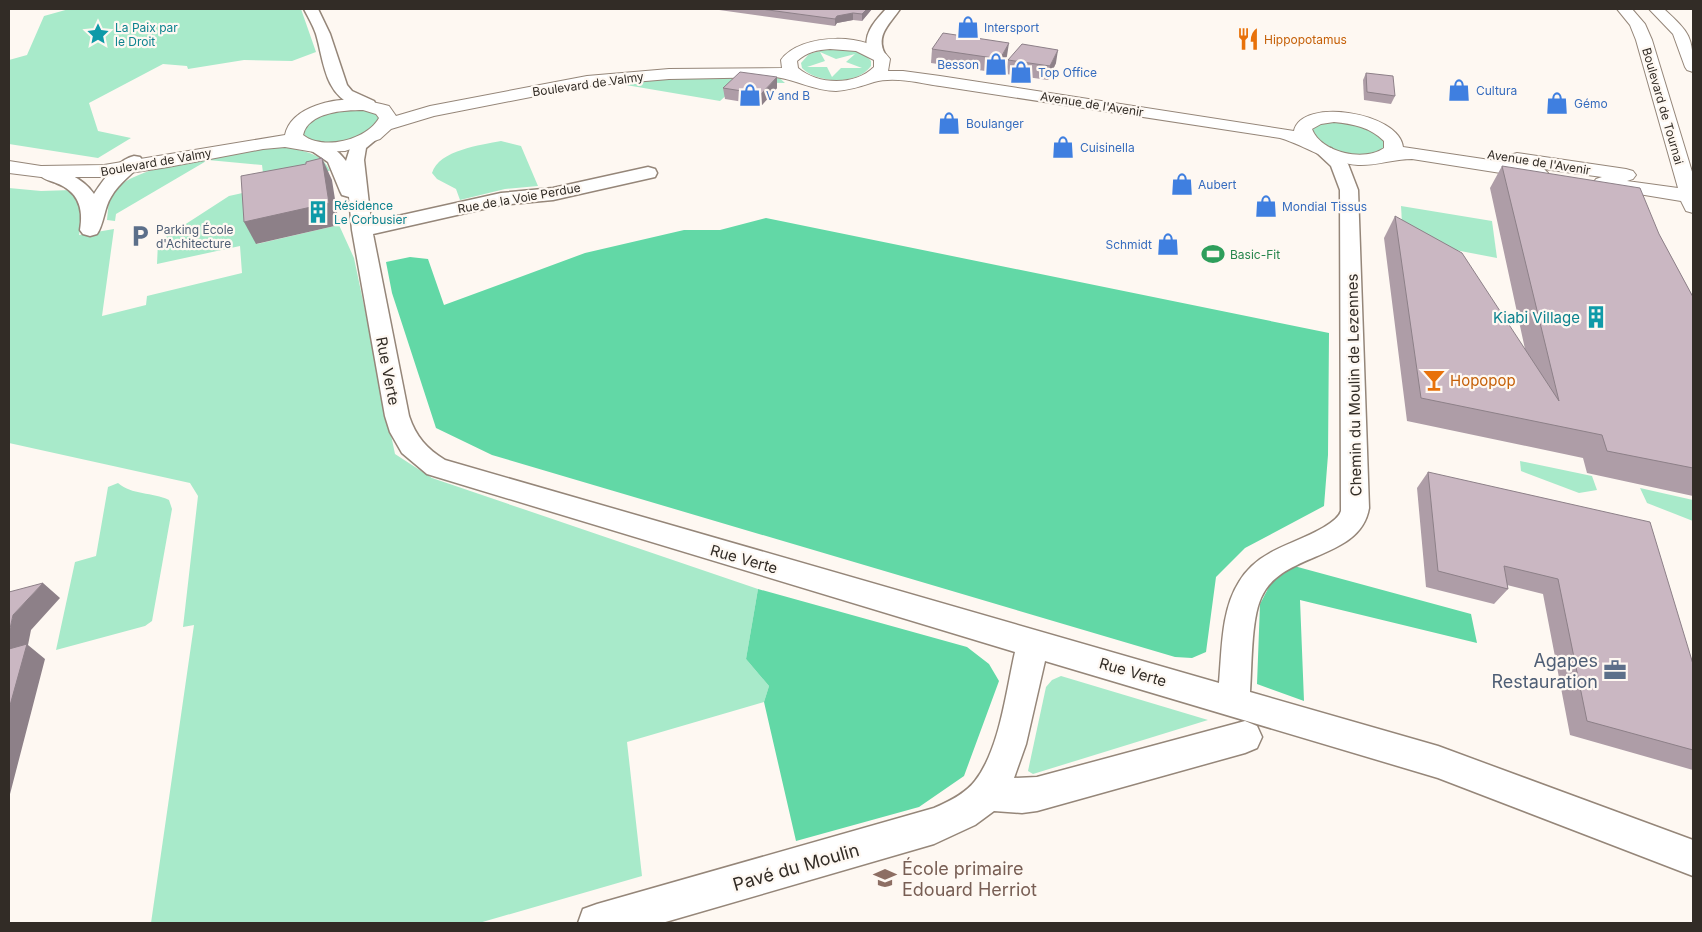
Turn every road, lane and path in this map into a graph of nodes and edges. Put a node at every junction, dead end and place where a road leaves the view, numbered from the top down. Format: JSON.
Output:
{"nodes":[{"id":1,"x":311,"y":9,"type":"edge"},
{"id":2,"x":322,"y":9,"type":"edge"},
{"id":3,"x":883,"y":9,"type":"edge"},
{"id":4,"x":893,"y":9,"type":"edge"},
{"id":5,"x":1624,"y":9,"type":"edge"},
{"id":6,"x":1656,"y":9,"type":"edge"},
{"id":7,"x":1665,"y":9,"type":"edge"},
{"id":8,"x":1677,"y":28,"type":"junction"},
{"id":9,"x":324,"y":34,"type":"junction"},
{"id":10,"x":846,"y":44,"type":"junction"},
{"id":11,"x":880,"y":58,"type":"junction"},
{"id":12,"x":792,"y":67,"type":"junction"},
{"id":13,"x":1693,"y":67,"type":"edge"},
{"id":14,"x":334,"y":74,"type":"junction"},
{"id":15,"x":873,"y":77,"type":"junction"},
{"id":16,"x":319,"y":112,"type":"junction"},
{"id":17,"x":378,"y":113,"type":"junction"},
{"id":18,"x":1308,"y":123,"type":"junction"},
{"id":19,"x":299,"y":124,"type":"junction"},
{"id":20,"x":369,"y":138,"type":"junction"},
{"id":21,"x":1309,"y":142,"type":"junction"},
{"id":22,"x":1391,"y":145,"type":"junction"},
{"id":23,"x":309,"y":146,"type":"junction"},
{"id":24,"x":1325,"y":152,"type":"junction"},
{"id":25,"x":9,"y":154,"type":"edge"},
{"id":26,"x":1372,"y":159,"type":"junction"},
{"id":27,"x":123,"y":166,"type":"junction"},
{"id":28,"x":9,"y":167,"type":"edge"},
{"id":29,"x":648,"y":173,"type":"dead end"},
{"id":30,"x":48,"y":174,"type":"junction"},
{"id":31,"x":1349,"y":190,"type":"junction"},
{"id":32,"x":1691,"y":194,"type":"edge"},
{"id":33,"x":362,"y":230,"type":"junction"},
{"id":34,"x":1033,"y":643,"type":"junction"},
{"id":35,"x":1233,"y":701,"type":"junction"},
{"id":36,"x":1246,"y":737,"type":"dead end"},
{"id":37,"x":987,"y":794,"type":"junction"},
{"id":38,"x":1693,"y":858,"type":"edge"},
{"id":39,"x":598,"y":923,"type":"edge"}],
"edges":[{"from":1,"to":9,"type":"street"},
{"from":2,"to":9,"type":"street"},
{"from":3,"to":10,"type":"street"},
{"from":4,"to":11,"type":"street"},
{"from":5,"to":32,"type":"main road","name":"Boulevard de Tournai"},
{"from":6,"to":8,"type":"main road"},
{"from":7,"to":8,"type":"main road"},
{"from":8,"to":13,"type":"main road"},
{"from":9,"to":14,"type":"street"},
{"from":10,"to":11,"type":"main road","name":"Avenue de l'Avenir"},
{"from":10,"to":12,"type":"main road","name":"Avenue de l'Avenir"},
{"from":11,"to":15,"type":"main road"},
{"from":11,"to":18,"type":"main road","name":"Avenue de l'Avenir"},
{"from":12,"to":15,"type":"main road","name":"Boulevard de Valmy"},
{"from":12,"to":17,"type":"main road","name":"Boulevard de Valmy"},
{"from":14,"to":16,"type":"street"},
{"from":14,"to":17,"type":"street"},
{"from":15,"to":21,"type":"main road","name":"Avenue de l'Avenir"},
{"from":16,"to":17,"type":"main road","name":"Boulevard de Valmy"},
{"from":16,"to":19,"type":"main road","name":"Boulevard de Valmy"},
{"from":17,"to":20,"type":"main road"},
{"from":18,"to":21,"type":"main road"},
{"from":18,"to":22,"type":"main road","name":"Avenue de l'Avenir"},
{"from":19,"to":23,"type":"main road"},
{"from":19,"to":27,"type":"main road","name":"Boulevard de Valmy"},
{"from":20,"to":23,"type":"main road","name":"Boulevard de Valmy"},
{"from":20,"to":33,"type":"street","name":"Rue Verte"},
{"from":21,"to":24,"type":"main road","name":"Avenue de l'Avenir"},
{"from":22,"to":26,"type":"main road"},
{"from":22,"to":32,"type":"main road","name":"Avenue de l'Avenir"},
{"from":23,"to":27,"type":"main road","name":"Boulevard de Valmy"},
{"from":23,"to":33,"type":"street","name":"Rue Verte"},
{"from":24,"to":26,"type":"main road","name":"Avenue de l'Avenir"},
{"from":24,"to":31,"type":"street","name":"Chemin du Moulin de Lezennes"},
{"from":25,"to":27,"type":"main road","name":"Boulevard de Valmy"},
{"from":26,"to":31,"type":"street","name":"Chemin du Moulin de Lezennes"},
{"from":27,"to":30,"type":"main road","name":"Boulevard de Valmy"},
{"from":27,"to":30,"type":"street"},
{"from":28,"to":30,"type":"main road","name":"Boulevard de Valmy"},
{"from":29,"to":33,"type":"street","name":"Rue de la Voie Perdue"},
{"from":31,"to":35,"type":"street","name":"Chemin du Moulin de Lezennes"},
{"from":33,"to":34,"type":"street","name":"Rue Verte"},
{"from":34,"to":35,"type":"street","name":"Rue Verte"},
{"from":34,"to":37,"type":"street","name":"Pavé du Moulin"},
{"from":35,"to":38,"type":"street","name":"Rue Verte"},
{"from":36,"to":37,"type":"street"},
{"from":37,"to":39,"type":"street","name":"Pavé du Moulin"}]}
